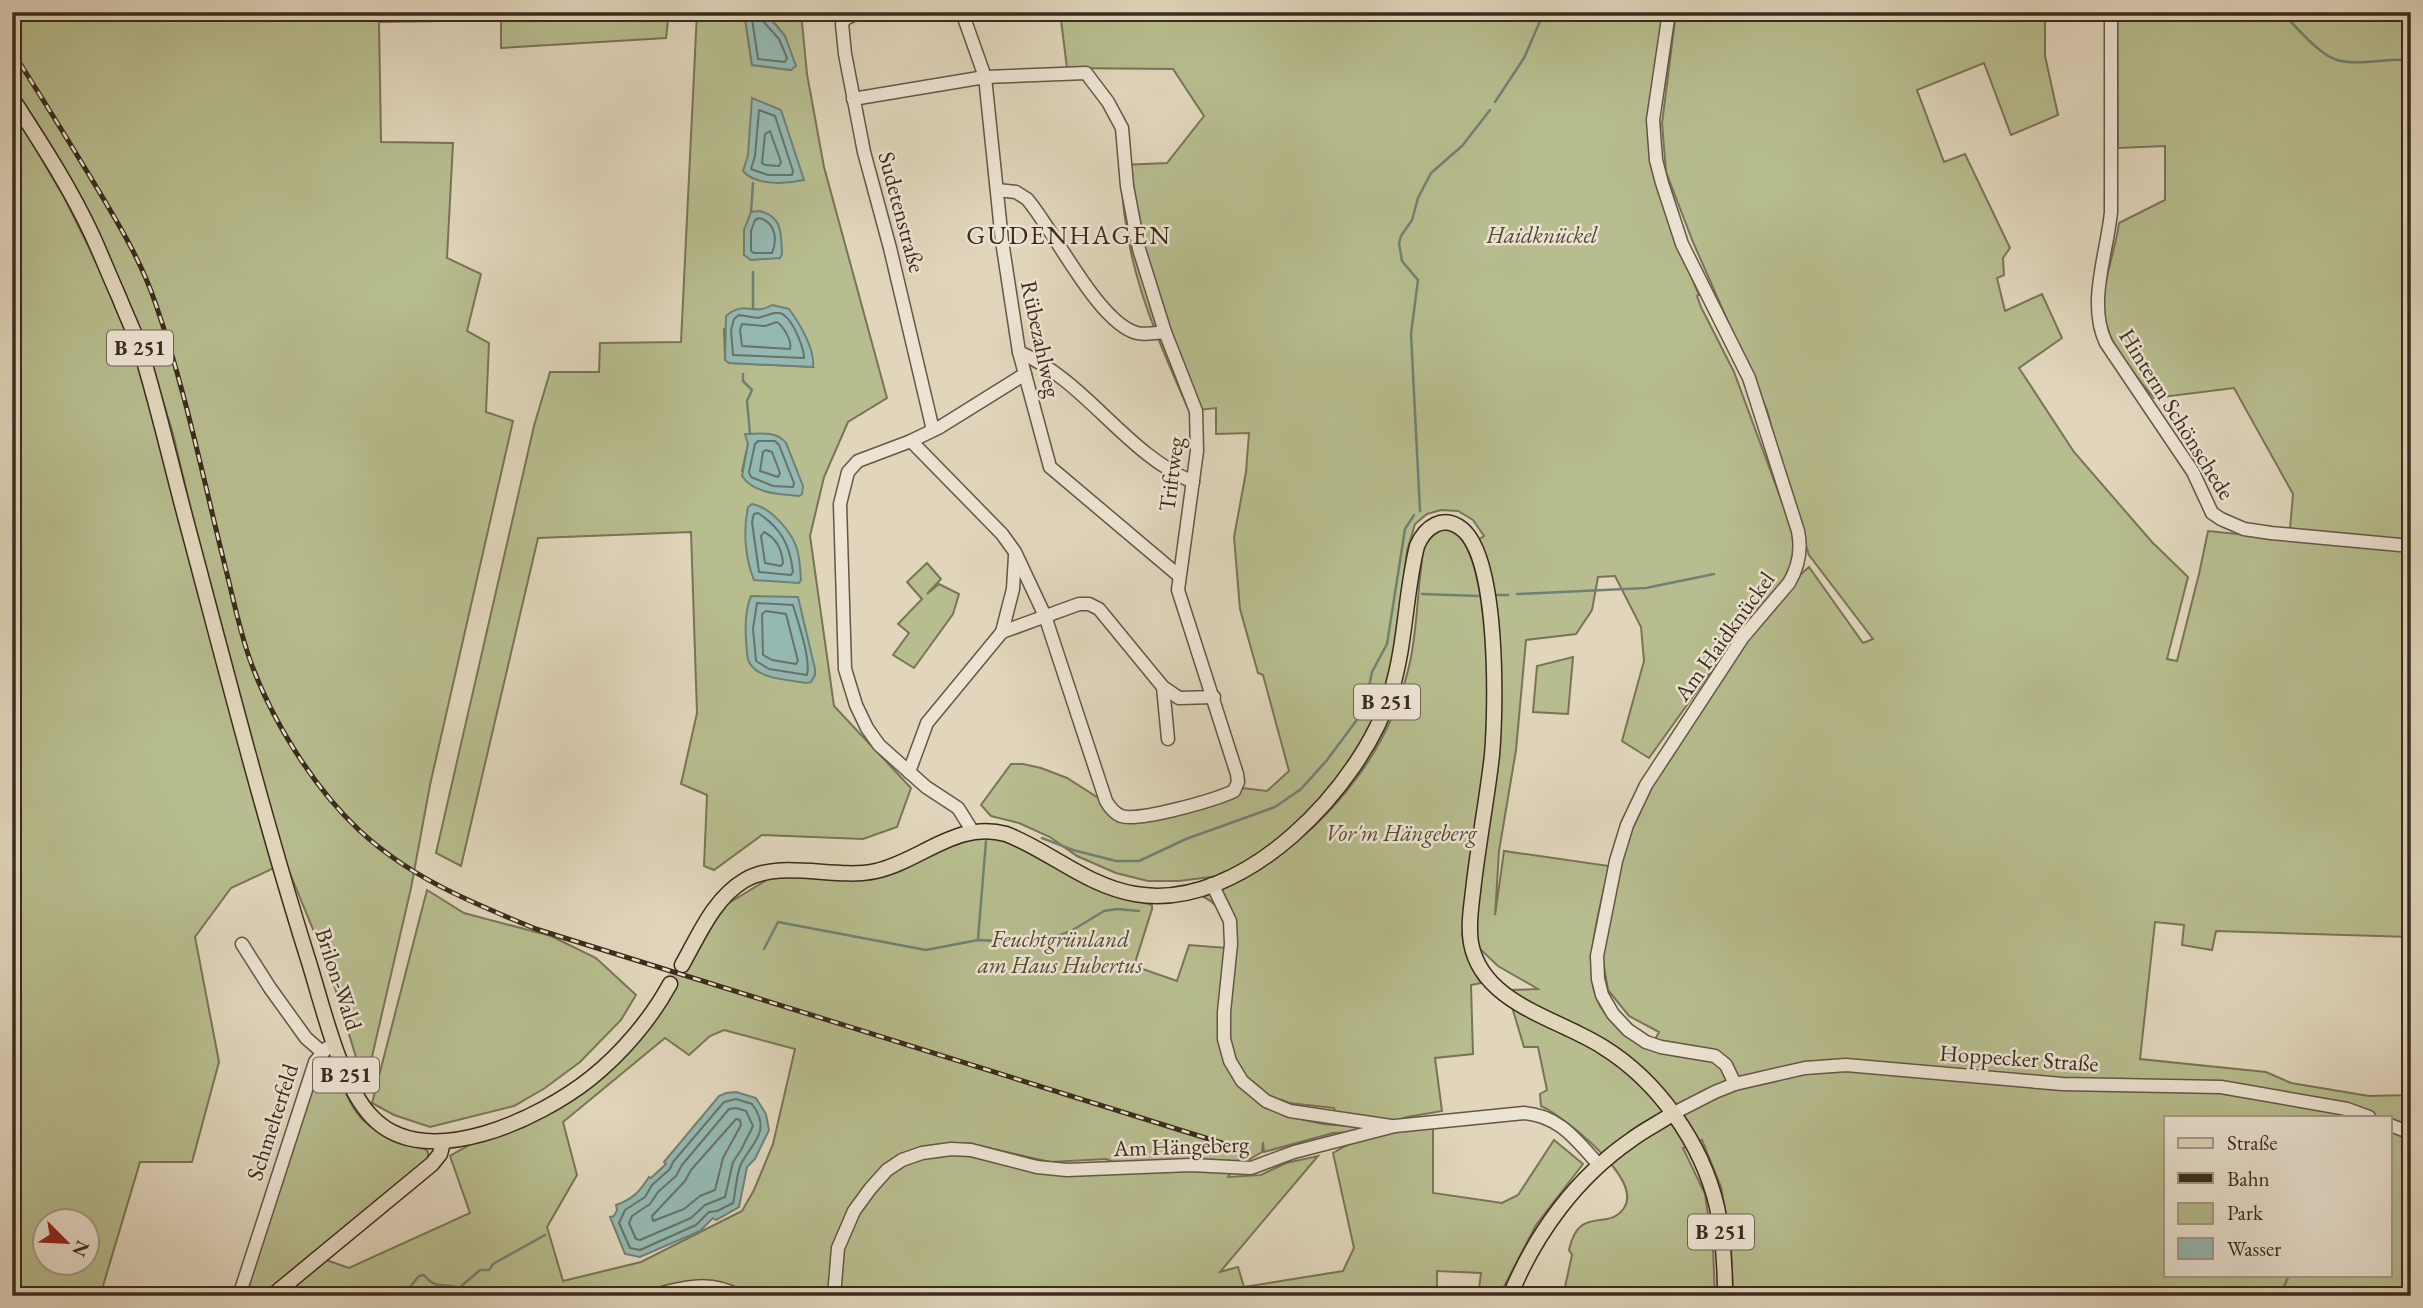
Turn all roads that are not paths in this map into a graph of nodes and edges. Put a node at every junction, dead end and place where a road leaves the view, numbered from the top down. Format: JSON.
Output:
{"nodes":[{"id":1,"x":859,"y":12,"type":"edge"},
{"id":2,"x":962,"y":12,"type":"edge"},
{"id":3,"x":1669,"y":12,"type":"edge"},
{"id":4,"x":2111,"y":12,"type":"edge"},
{"id":5,"x":985,"y":77,"type":"junction"},
{"id":6,"x":12,"y":98,"type":"edge"},
{"id":7,"x":853,"y":99,"type":"junction"},
{"id":8,"x":997,"y":190,"type":"junction"},
{"id":9,"x":1165,"y":332,"type":"junction"},
{"id":10,"x":1019,"y":352,"type":"junction"},
{"id":11,"x":1025,"y":374,"type":"junction"},
{"id":12,"x":933,"y":430,"type":"junction"},
{"id":13,"x":911,"y":441,"type":"junction"},
{"id":14,"x":1193,"y":482,"type":"junction"},
{"id":15,"x":2411,"y":546,"type":"edge"},
{"id":16,"x":1015,"y":552,"type":"junction"},
{"id":17,"x":1178,"y":575,"type":"junction"},
{"id":18,"x":1045,"y":616,"type":"junction"},
{"id":19,"x":1002,"y":632,"type":"junction"},
{"id":20,"x":1163,"y":687,"type":"junction"},
{"id":21,"x":1213,"y":697,"type":"junction"},
{"id":22,"x":1168,"y":739,"type":"dead end"},
{"id":23,"x":909,"y":772,"type":"junction"},
{"id":24,"x":973,"y":832,"type":"junction"},
{"id":25,"x":1212,"y":884,"type":"junction"},
{"id":26,"x":242,"y":944,"type":"dead end"},
{"id":27,"x":682,"y":965,"type":"tunnel mouth"},
{"id":28,"x":670,"y":984,"type":"tunnel mouth"},
{"id":29,"x":1735,"y":1084,"type":"junction"},
{"id":30,"x":1672,"y":1114,"type":"junction"},
{"id":31,"x":2366,"y":1116,"type":"edge"},
{"id":32,"x":1395,"y":1126,"type":"junction"},
{"id":33,"x":2392,"y":1126,"type":"edge"},
{"id":34,"x":2411,"y":1133,"type":"edge"},
{"id":35,"x":443,"y":1142,"type":"junction"},
{"id":36,"x":1599,"y":1165,"type":"junction"},
{"id":37,"x":239,"y":1296,"type":"edge"},
{"id":38,"x":272,"y":1296,"type":"edge"},
{"id":39,"x":651,"y":1296,"type":"edge"},
{"id":40,"x":738,"y":1296,"type":"edge"},
{"id":41,"x":834,"y":1296,"type":"edge"},
{"id":42,"x":1510,"y":1296,"type":"edge"},
{"id":43,"x":1726,"y":1296,"type":"edge"}],
"edges":[{"from":1,"to":7,"type":"street","name":"Sudetenstraße"},
{"from":2,"to":5,"type":"street","name":"Rübezahlweg"},
{"from":3,"to":29,"type":"street","name":"Am Haidknückel"},
{"from":4,"to":15,"type":"street","name":"Hinterm Schönschede"},
{"from":5,"to":7,"type":"street","name":"Triftweg"},
{"from":5,"to":8,"type":"street","name":"Rübezahlweg"},
{"from":5,"to":9,"type":"street","name":"Triftweg"},
{"from":6,"to":35,"type":"main road","name":"Brilon-Wald","number":"B 251"},
{"from":7,"to":12,"type":"street","name":"Sudetenstraße"},
{"from":8,"to":9,"type":"street"},
{"from":8,"to":10,"type":"street","name":"Rübezahlweg"},
{"from":9,"to":14,"type":"street","name":"Triftweg"},
{"from":10,"to":11,"type":"street","name":"Rübezahlweg"},
{"from":10,"to":14,"type":"street"},
{"from":11,"to":12,"type":"street"},
{"from":11,"to":17,"type":"street","name":"Rübezahlweg"},
{"from":12,"to":13,"type":"street"},
{"from":13,"to":16,"type":"street"},
{"from":13,"to":23,"type":"street"},
{"from":14,"to":17,"type":"street","name":"Triftweg"},
{"from":16,"to":18,"type":"street"},
{"from":16,"to":19,"type":"street"},
{"from":17,"to":21,"type":"street","name":"Triftweg"},
{"from":18,"to":19,"type":"street"},
{"from":18,"to":20,"type":"street"},
{"from":18,"to":21,"type":"street","name":"Triftweg"},
{"from":19,"to":23,"type":"street"},
{"from":20,"to":21,"type":"street"},
{"from":20,"to":22,"type":"street"},
{"from":23,"to":24,"type":"street"},
{"from":24,"to":25,"type":"main road","number":"B 251"},
{"from":24,"to":27,"type":"main road","number":"B 251"},
{"from":25,"to":30,"type":"main road","number":"B 251"},
{"from":25,"to":32,"type":"street"},
{"from":26,"to":37,"type":"street","name":"Schmelterfeld"},
{"from":28,"to":35,"type":"main road","name":"Brilon-Wald","number":"B 251"},
{"from":29,"to":30,"type":"street","name":"Hoppecker Straße"},
{"from":29,"to":31,"type":"street","name":"Hoppecker Straße"},
{"from":30,"to":36,"type":"main road"},
{"from":30,"to":43,"type":"main road","number":"B 251"},
{"from":32,"to":36,"type":"street","name":"Am Hängeberg"},
{"from":32,"to":41,"type":"street","name":"Am Hängeberg"},
{"from":33,"to":34,"type":"street"},
{"from":35,"to":38,"type":"main road"},
{"from":36,"to":42,"type":"main road"},
{"from":39,"to":40,"type":"street"}]}
